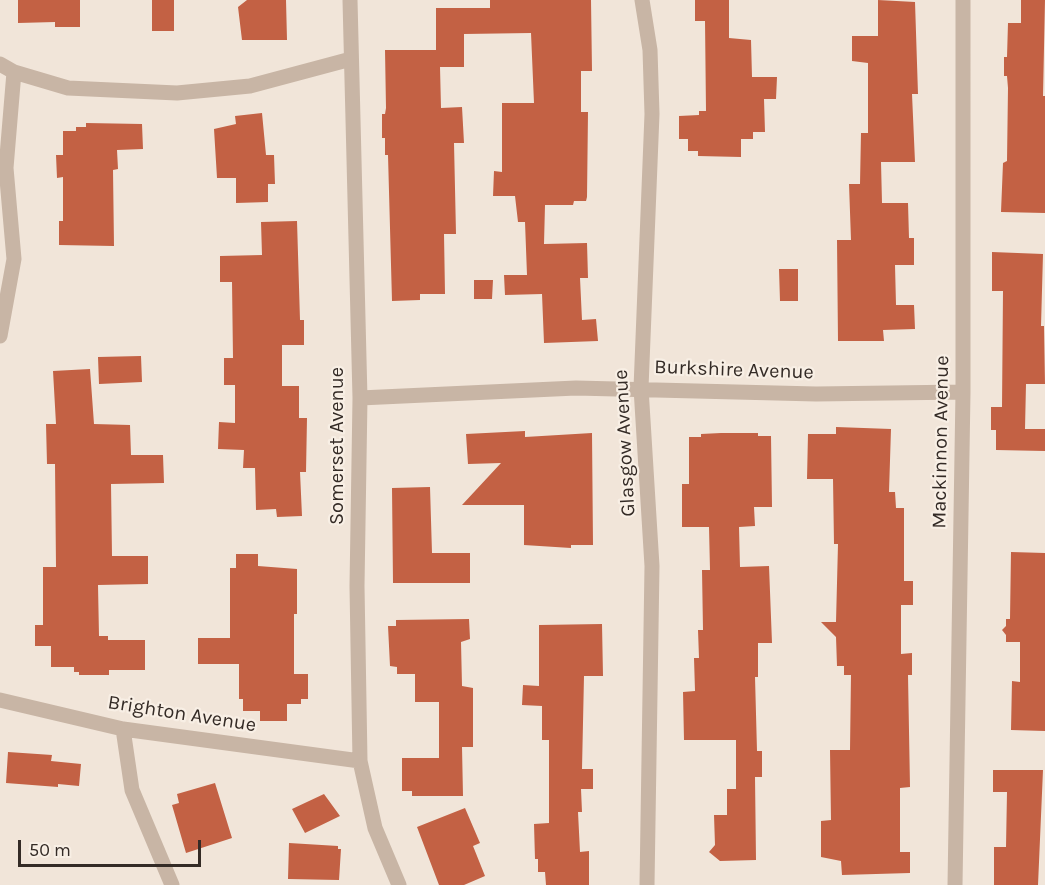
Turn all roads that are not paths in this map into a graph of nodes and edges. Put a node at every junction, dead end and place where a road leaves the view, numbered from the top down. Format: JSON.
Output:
{"nodes":[{"id":1,"x":350,"y":0,"type":"edge"},
{"id":2,"x":642,"y":0,"type":"edge"},
{"id":3,"x":963,"y":0,"type":"edge"},
{"id":4,"x":351,"y":59,"type":"junction"},
{"id":5,"x":0,"y":64,"type":"edge"},
{"id":6,"x":14,"y":72,"type":"junction"},
{"id":7,"x":0,"y":336,"type":"edge"},
{"id":8,"x":641,"y":388,"type":"junction"},
{"id":9,"x":963,"y":392,"type":"junction"},
{"id":10,"x":360,"y":398,"type":"junction"},
{"id":11,"x":0,"y":700,"type":"edge"},
{"id":12,"x":123,"y":729,"type":"junction"},
{"id":13,"x":360,"y":761,"type":"junction"},
{"id":14,"x":171,"y":882,"type":"edge"},
{"id":15,"x":399,"y":885,"type":"edge"},
{"id":16,"x":646,"y":885,"type":"edge"},
{"id":17,"x":955,"y":885,"type":"edge"}],
"edges":[{"from":1,"to":4,"type":"street","name":"Somerset Avenue"},
{"from":2,"to":8,"type":"street","name":"Glasgow Avenue"},
{"from":3,"to":9,"type":"street","name":"Mackinnon Avenue"},
{"from":4,"to":6,"type":"street"},
{"from":4,"to":10,"type":"street","name":"Somerset Avenue"},
{"from":5,"to":6,"type":"street"},
{"from":6,"to":7,"type":"street"},
{"from":8,"to":9,"type":"street","name":"Burkshire Avenue"},
{"from":8,"to":10,"type":"street","name":"Burkshire Avenue"},
{"from":8,"to":16,"type":"street","name":"Glasgow Avenue"},
{"from":9,"to":17,"type":"street","name":"Mackinnon Avenue"},
{"from":10,"to":13,"type":"street","name":"Somerset Avenue"},
{"from":11,"to":12,"type":"street","name":"Brighton Avenue"},
{"from":12,"to":13,"type":"street","name":"Brighton Avenue"},
{"from":12,"to":14,"type":"street"},
{"from":13,"to":15,"type":"street","name":"Somerset Avenue"}]}
